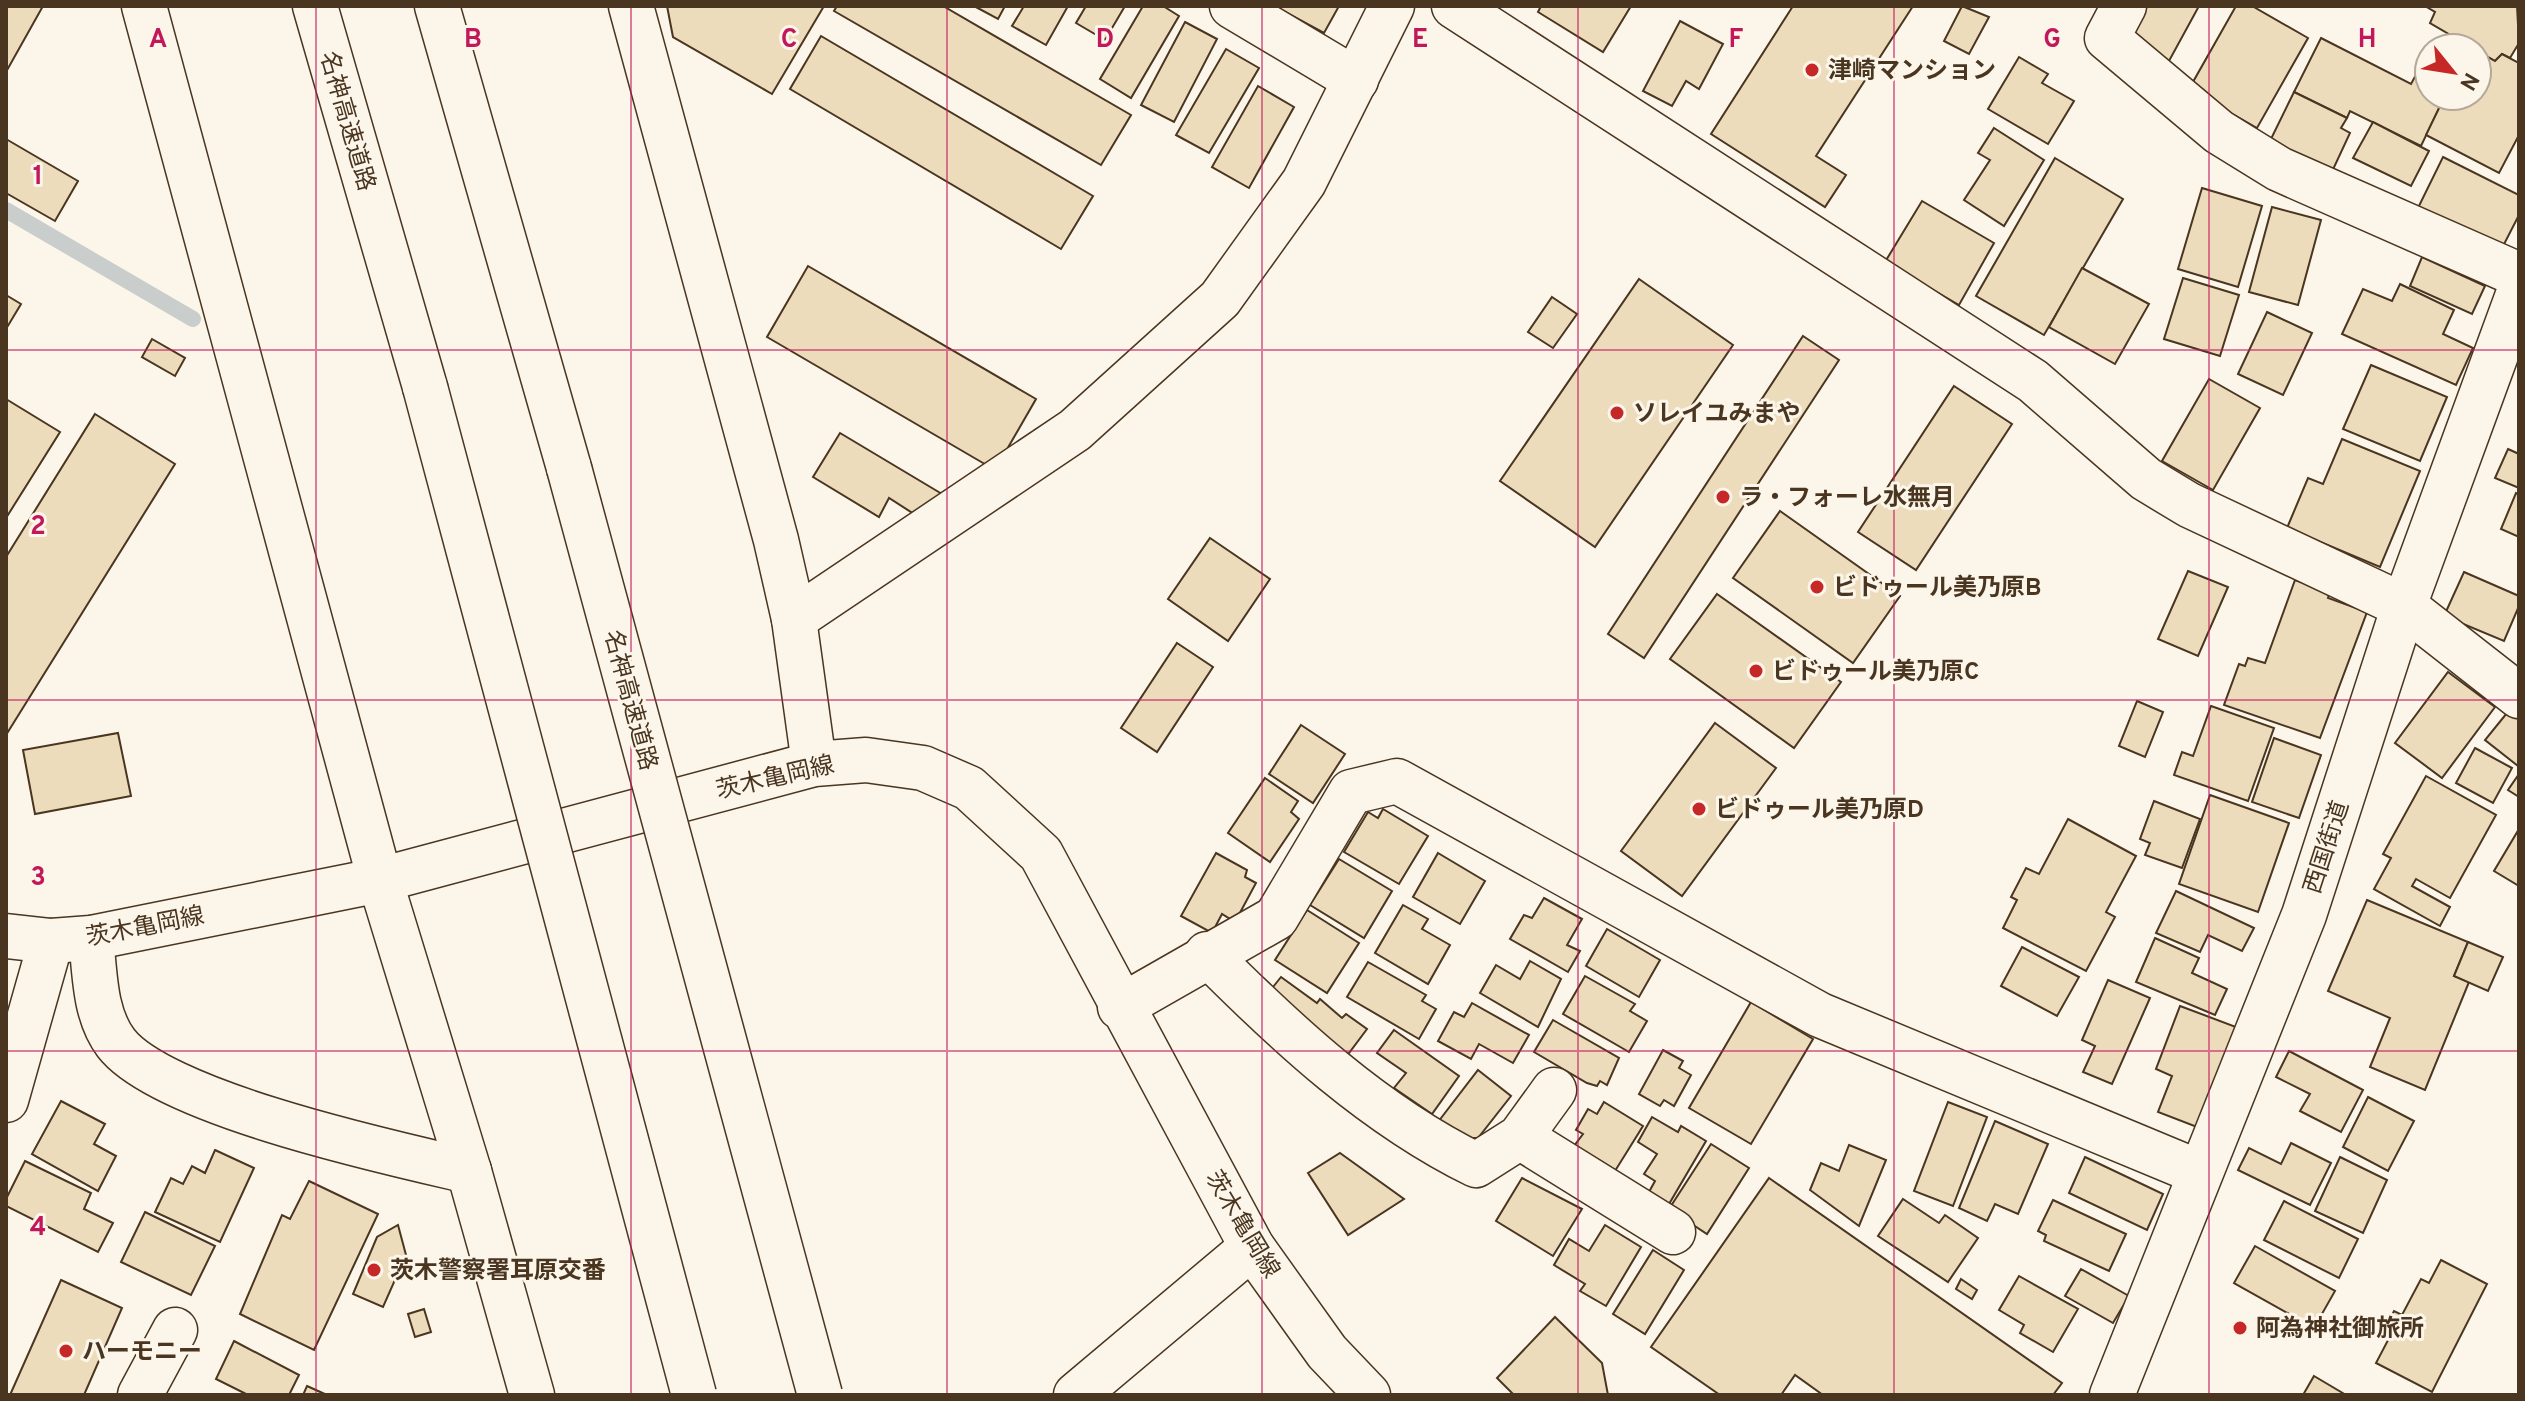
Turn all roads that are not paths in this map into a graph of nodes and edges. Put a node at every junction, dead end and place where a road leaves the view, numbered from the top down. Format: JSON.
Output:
{"nodes":[{"id":1,"x":144,"y":6,"type":"edge"},
{"id":2,"x":315,"y":6,"type":"edge"},
{"id":3,"x":437,"y":6,"type":"edge"},
{"id":4,"x":631,"y":6,"type":"edge"},
{"id":5,"x":1232,"y":6,"type":"edge"},
{"id":6,"x":1392,"y":6,"type":"edge"},
{"id":7,"x":1454,"y":6,"type":"edge"},
{"id":8,"x":2124,"y":6,"type":"edge"},
{"id":9,"x":1504,"y":20,"type":"edge"},
{"id":10,"x":1356,"y":80,"type":"junction"},
{"id":11,"x":2519,"y":275,"type":"edge"},
{"id":12,"x":2519,"y":292,"type":"edge"},
{"id":13,"x":2404,"y":606,"type":"junction"},
{"id":14,"x":794,"y":619,"type":"junction"},
{"id":15,"x":2519,"y":696,"type":"edge"},
{"id":16,"x":814,"y":764,"type":"junction"},
{"id":17,"x":380,"y":880,"type":"junction"},
{"id":18,"x":6,"y":936,"type":"edge"},
{"id":19,"x":71,"y":939,"type":"junction"},
{"id":20,"x":1207,"y":954,"type":"junction"},
{"id":21,"x":1120,"y":1007,"type":"junction"},
{"id":22,"x":1554,"y":1090,"type":"dead end"},
{"id":23,"x":6,"y":1100,"type":"edge"},
{"id":24,"x":1520,"y":1137,"type":"junction"},
{"id":25,"x":469,"y":1171,"type":"junction"},
{"id":26,"x":2198,"y":1172,"type":"junction"},
{"id":27,"x":1673,"y":1232,"type":"dead end"},
{"id":28,"x":1252,"y":1247,"type":"junction"},
{"id":29,"x":175,"y":1330,"type":"dead end"},
{"id":30,"x":1081,"y":1394,"type":"edge"},
{"id":31,"x":140,"y":1395,"type":"edge"},
{"id":32,"x":532,"y":1395,"type":"edge"},
{"id":33,"x":694,"y":1395,"type":"edge"},
{"id":34,"x":820,"y":1395,"type":"edge"},
{"id":35,"x":1368,"y":1395,"type":"edge"},
{"id":36,"x":2112,"y":1395,"type":"edge"}],
"edges":[{"from":1,"to":17,"type":"main road"},
{"from":2,"to":33,"type":"main road","name":"名神高速道路","bridge":true},
{"from":3,"to":34,"type":"main road","name":"名神高速道路","bridge":true},
{"from":4,"to":14,"type":"main road"},
{"from":5,"to":10,"type":"main road"},
{"from":6,"to":10,"type":"main road"},
{"from":7,"to":9,"type":"main road"},
{"from":8,"to":11,"type":"main road"},
{"from":9,"to":13,"type":"main road"},
{"from":10,"to":14,"type":"main road"},
{"from":12,"to":13,"type":"main road","name":"西国街道"},
{"from":13,"to":15,"type":"main road"},
{"from":13,"to":26,"type":"main road","name":"西国街道"},
{"from":14,"to":16,"type":"main road"},
{"from":16,"to":17,"type":"main road","name":"茨木亀岡線"},
{"from":16,"to":21,"type":"main road","name":"茨木亀岡線"},
{"from":17,"to":19,"type":"main road","name":"茨木亀岡線"},
{"from":17,"to":25,"type":"main road"},
{"from":18,"to":19,"type":"main road","name":"茨木亀岡線"},
{"from":19,"to":23,"type":"main road"},
{"from":19,"to":25,"type":"main road"},
{"from":20,"to":21,"type":"main road"},
{"from":20,"to":24,"type":"main road"},
{"from":20,"to":26,"type":"main road"},
{"from":21,"to":28,"type":"main road","name":"茨木亀岡線"},
{"from":22,"to":24,"type":"main road"},
{"from":24,"to":27,"type":"main road"},
{"from":25,"to":32,"type":"main road"},
{"from":26,"to":36,"type":"main road","name":"西国街道"},
{"from":28,"to":30,"type":"main road"},
{"from":28,"to":35,"type":"main road","name":"茨木亀岡線"},
{"from":29,"to":31,"type":"main road"}]}
